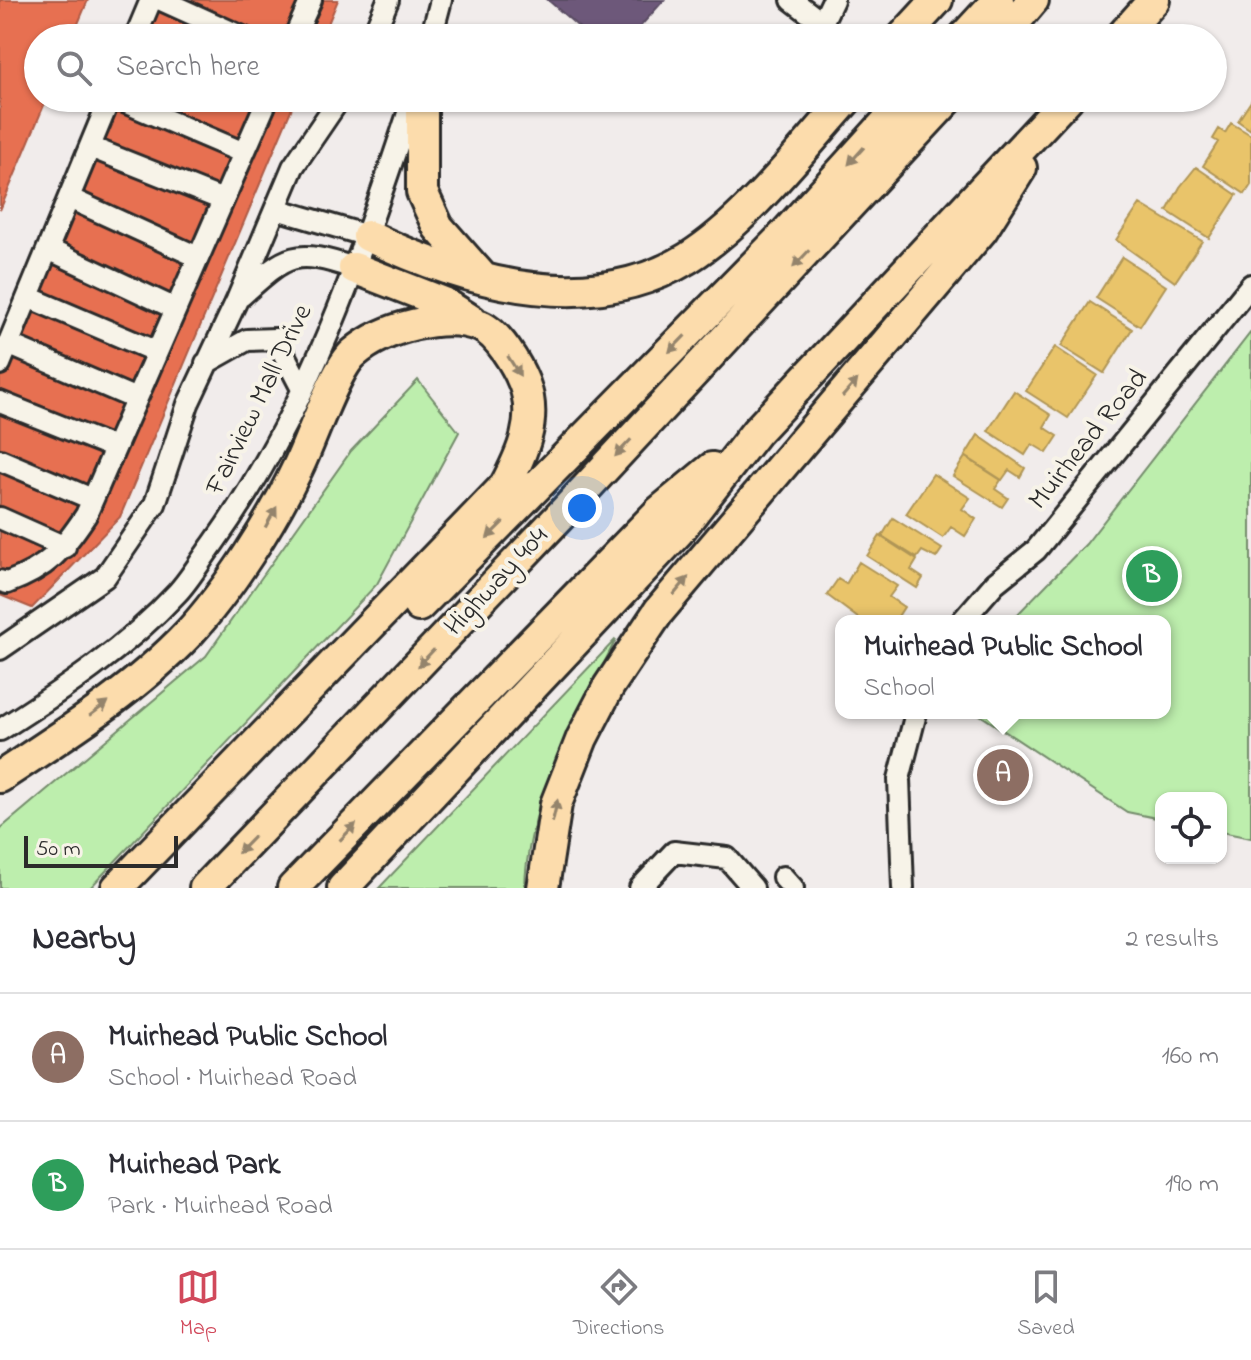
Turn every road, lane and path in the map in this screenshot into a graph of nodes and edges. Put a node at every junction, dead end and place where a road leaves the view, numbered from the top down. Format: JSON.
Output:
{"nodes":[{"id":1,"x":151,"y":0,"type":"edge"},
{"id":2,"x":161,"y":0,"type":"edge"},
{"id":3,"x":388,"y":0,"type":"edge"},
{"id":4,"x":441,"y":0,"type":"edge"},
{"id":5,"x":792,"y":0,"type":"edge"},
{"id":6,"x":833,"y":0,"type":"edge"},
{"id":7,"x":937,"y":0,"type":"edge"},
{"id":8,"x":998,"y":0,"type":"edge"},
{"id":9,"x":1033,"y":0,"type":"edge"},
{"id":10,"x":1154,"y":0,"type":"edge"},
{"id":11,"x":305,"y":2,"type":"edge"},
{"id":12,"x":141,"y":24,"type":"edge"},
{"id":13,"x":214,"y":24,"type":"edge"},
{"id":14,"x":298,"y":24,"type":"edge"},
{"id":15,"x":378,"y":24,"type":"edge"},
{"id":16,"x":435,"y":24,"type":"edge"},
{"id":17,"x":915,"y":24,"type":"edge"},
{"id":18,"x":976,"y":24,"type":"edge"},
{"id":19,"x":1013,"y":24,"type":"edge"},
{"id":20,"x":1133,"y":24,"type":"edge"},
{"id":21,"x":106,"y":112,"type":"edge"},
{"id":22,"x":146,"y":112,"type":"edge"},
{"id":23,"x":256,"y":112,"type":"edge"},
{"id":24,"x":330,"y":112,"type":"edge"},
{"id":25,"x":408,"y":112,"type":"edge"},
{"id":26,"x":422,"y":112,"type":"edge"},
{"id":27,"x":835,"y":112,"type":"edge"},
{"id":28,"x":895,"y":112,"type":"edge"},
{"id":29,"x":936,"y":112,"type":"edge"},
{"id":30,"x":1055,"y":112,"type":"edge"},
{"id":31,"x":1058,"y":112,"type":"edge"},
{"id":32,"x":90,"y":147,"type":"junction"},
{"id":33,"x":244,"y":153,"type":"junction"},
{"id":34,"x":69,"y":198,"type":"junction"},
{"id":35,"x":223,"y":200,"type":"junction"},
{"id":36,"x":276,"y":209,"type":"junction"},
{"id":37,"x":368,"y":236,"type":"junction"},
{"id":38,"x":48,"y":249,"type":"junction"},
{"id":39,"x":198,"y":257,"type":"junction"},
{"id":40,"x":354,"y":268,"type":"junction"},
{"id":41,"x":485,"y":279,"type":"junction"},
{"id":42,"x":1251,"y":285,"type":"edge"},
{"id":43,"x":28,"y":297,"type":"junction"},
{"id":44,"x":237,"y":300,"type":"junction"},
{"id":45,"x":176,"y":309,"type":"junction"},
{"id":46,"x":479,"y":326,"type":"junction"},
{"id":47,"x":8,"y":344,"type":"junction"},
{"id":48,"x":157,"y":352,"type":"junction"},
{"id":49,"x":206,"y":363,"type":"junction"},
{"id":50,"x":0,"y":364,"type":"edge"},
{"id":51,"x":302,"y":389,"type":"junction"},
{"id":52,"x":136,"y":399,"type":"junction"},
{"id":53,"x":0,"y":402,"type":"edge"},
{"id":54,"x":756,"y":432,"type":"junction"},
{"id":55,"x":115,"y":448,"type":"junction"},
{"id":56,"x":0,"y":460,"type":"edge"},
{"id":57,"x":92,"y":499,"type":"junction"},
{"id":58,"x":0,"y":518,"type":"edge"},
{"id":59,"x":65,"y":547,"type":"junction"},
{"id":60,"x":0,"y":581,"type":"edge"},
{"id":61,"x":967,"y":615,"type":"edge"},
{"id":62,"x":0,"y":649,"type":"edge"},
{"id":63,"x":914,"y":719,"type":"edge"},
{"id":64,"x":0,"y":730,"type":"edge"},
{"id":65,"x":0,"y":777,"type":"edge"},
{"id":66,"x":117,"y":888,"type":"edge"},
{"id":67,"x":139,"y":888,"type":"edge"},
{"id":68,"x":205,"y":888,"type":"edge"},
{"id":69,"x":293,"y":888,"type":"edge"},
{"id":70,"x":343,"y":888,"type":"edge"},
{"id":71,"x":543,"y":888,"type":"edge"},
{"id":72,"x":640,"y":888,"type":"edge"},
{"id":73,"x":753,"y":888,"type":"edge"},
{"id":74,"x":903,"y":888,"type":"edge"}],
"edges":[{"from":1,"to":12,"type":"street"},
{"from":2,"to":13,"type":"street"},
{"from":3,"to":15,"type":"street"},
{"from":4,"to":16,"type":"street"},
{"from":5,"to":6,"type":"street"},
{"from":7,"to":17,"type":"highway"},
{"from":8,"to":18,"type":"highway"},
{"from":9,"to":19,"type":"highway"},
{"from":10,"to":20,"type":"highway"},
{"from":11,"to":14,"type":"street"},
{"from":21,"to":32,"type":"street"},
{"from":22,"to":33,"type":"street"},
{"from":23,"to":33,"type":"street"},
{"from":24,"to":36,"type":"street"},
{"from":25,"to":37,"type":"street","name":"Fairview Mall Drive"},
{"from":26,"to":41,"type":"highway"},
{"from":27,"to":41,"type":"highway"},
{"from":28,"to":67,"type":"highway","one_way":true},
{"from":29,"to":68,"type":"highway","name":"Highway 404","one_way":true},
{"from":30,"to":54,"type":"highway"},
{"from":71,"to":31,"type":"highway","one_way":true},
{"from":32,"to":34,"type":"street"},
{"from":32,"to":35,"type":"street"},
{"from":33,"to":35,"type":"street"},
{"from":34,"to":38,"type":"street"},
{"from":34,"to":39,"type":"street"},
{"from":35,"to":39,"type":"street"},
{"from":36,"to":37,"type":"street"},
{"from":36,"to":44,"type":"street"},
{"from":37,"to":40,"type":"street","name":"Fairview Mall Drive"},
{"from":37,"to":41,"type":"highway"},
{"from":38,"to":43,"type":"street"},
{"from":38,"to":45,"type":"street"},
{"from":39,"to":45,"type":"street"},
{"from":40,"to":44,"type":"street"},
{"from":40,"to":46,"type":"highway"},
{"from":40,"to":51,"type":"street","name":"Fairview Mall Drive"},
{"from":42,"to":61,"type":"street","name":"Muirhead Road"},
{"from":43,"to":47,"type":"street"},
{"from":43,"to":48,"type":"street"},
{"from":44,"to":49,"type":"street"},
{"from":45,"to":48,"type":"street"},
{"from":65,"to":46,"type":"highway","one_way":true},
{"from":46,"to":66,"type":"highway","one_way":true},
{"from":47,"to":50,"type":"street"},
{"from":47,"to":52,"type":"street"},
{"from":48,"to":52,"type":"street"},
{"from":49,"to":51,"type":"street"},
{"from":49,"to":62,"type":"street"},
{"from":51,"to":64,"type":"street","name":"Fairview Mall Drive"},
{"from":52,"to":55,"type":"street"},
{"from":53,"to":55,"type":"street"},
{"from":69,"to":54,"type":"highway","one_way":true},
{"from":54,"to":70,"type":"highway"},
{"from":55,"to":57,"type":"street"},
{"from":56,"to":57,"type":"street"},
{"from":57,"to":59,"type":"street"},
{"from":58,"to":59,"type":"street"},
{"from":59,"to":60,"type":"street"},
{"from":63,"to":74,"type":"street"},
{"from":72,"to":73,"type":"street"}]}
